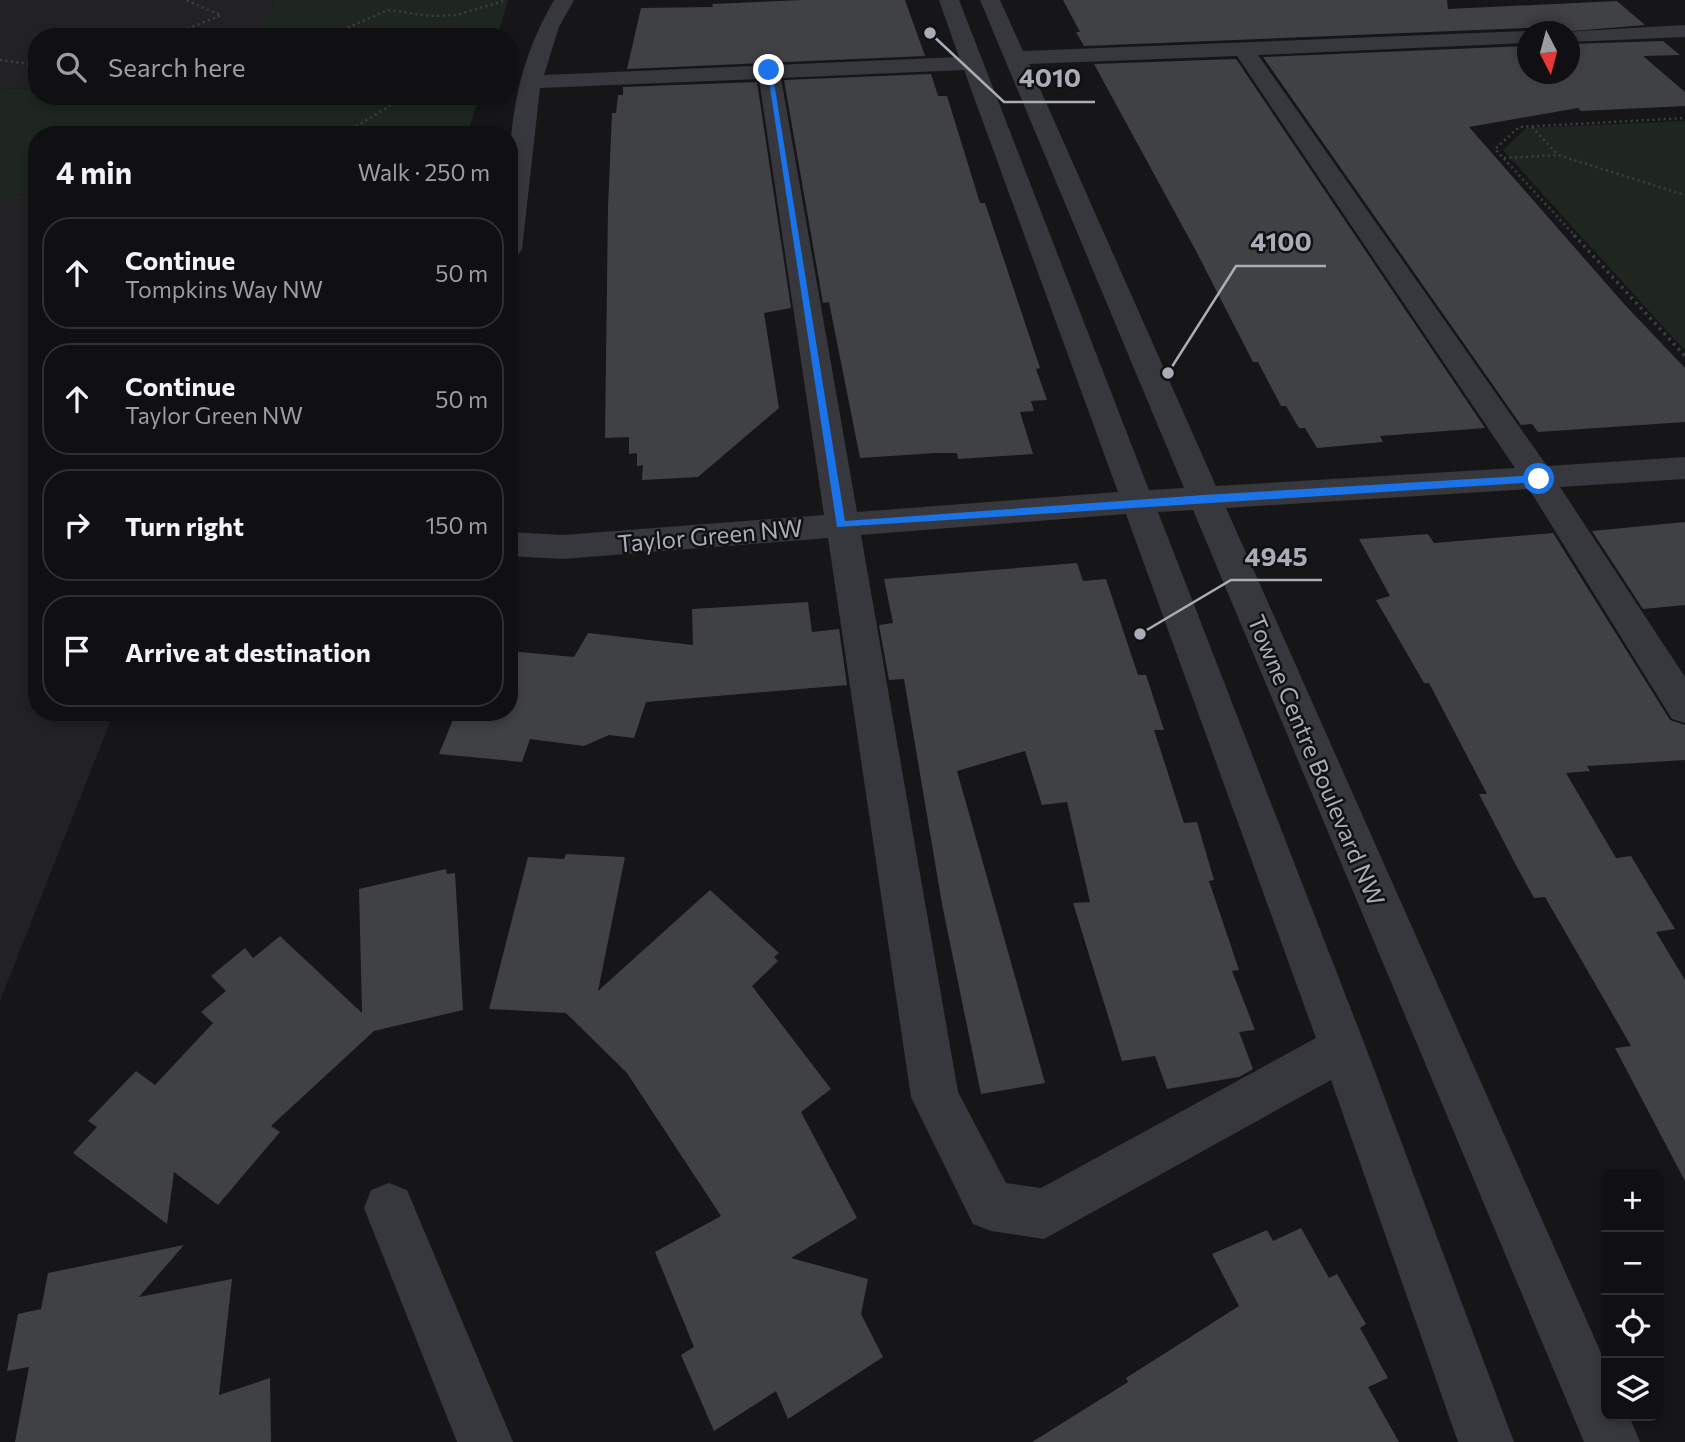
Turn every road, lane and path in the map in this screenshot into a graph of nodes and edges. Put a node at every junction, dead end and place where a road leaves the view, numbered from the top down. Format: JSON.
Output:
{"nodes":[{"id":1,"x":185,"y":0,"type":"edge"},
{"id":2,"x":507,"y":0,"type":"edge"},
{"id":3,"x":564,"y":0,"type":"edge"},
{"id":4,"x":949,"y":0,"type":"edge"},
{"id":5,"x":990,"y":0,"type":"edge"},
{"id":6,"x":189,"y":28,"type":"edge"},
{"id":7,"x":347,"y":28,"type":"edge"},
{"id":8,"x":1685,"y":31,"type":"edge"},
{"id":9,"x":1580,"y":36,"type":"edge"},
{"id":10,"x":1517,"y":37,"type":"edge"},
{"id":11,"x":1243,"y":49,"type":"junction"},
{"id":12,"x":1017,"y":58,"type":"junction"},
{"id":13,"x":0,"y":60,"type":"edge"},
{"id":14,"x":970,"y":63,"type":"junction"},
{"id":15,"x":28,"y":64,"type":"edge"},
{"id":16,"x":769,"y":70,"type":"junction"},
{"id":17,"x":530,"y":82,"type":"junction"},
{"id":18,"x":391,"y":105,"type":"edge"},
{"id":19,"x":1685,"y":118,"type":"edge"},
{"id":20,"x":357,"y":126,"type":"edge"},
{"id":21,"x":1531,"y":126,"type":"junction"},
{"id":22,"x":1558,"y":155,"type":"junction"},
{"id":23,"x":1504,"y":159,"type":"junction"},
{"id":24,"x":518,"y":177,"type":"edge"},
{"id":25,"x":1685,"y":195,"type":"edge"},
{"id":26,"x":1685,"y":356,"type":"edge"},
{"id":27,"x":1685,"y":468,"type":"edge"},
{"id":28,"x":1539,"y":479,"type":"junction"},
{"id":29,"x":1204,"y":498,"type":"junction"},
{"id":30,"x":1135,"y":502,"type":"junction"},
{"id":31,"x":840,"y":524,"type":"junction"},
{"id":32,"x":518,"y":544,"type":"edge"},
{"id":33,"x":1685,"y":708,"type":"edge"},
{"id":34,"x":1343,"y":1048,"type":"junction"},
{"id":35,"x":389,"y":1208,"type":"dead end"},
{"id":36,"x":485,"y":1442,"type":"edge"},
{"id":37,"x":1486,"y":1442,"type":"edge"},
{"id":38,"x":1612,"y":1442,"type":"edge"}],
"edges":[{"from":1,"to":6,"type":"path"},
{"from":2,"to":7,"type":"path"},
{"from":3,"to":17,"type":"street"},
{"from":4,"to":14,"type":"street"},
{"from":5,"to":12,"type":"street","name":"Towne Centre Boulevard NW"},
{"from":8,"to":9,"type":"street"},
{"from":10,"to":11,"type":"street"},
{"from":11,"to":12,"type":"street"},
{"from":11,"to":28,"type":"street"},
{"from":12,"to":29,"type":"street","name":"Towne Centre Boulevard NW"},
{"from":13,"to":15,"type":"path"},
{"from":14,"to":16,"type":"street"},
{"from":14,"to":30,"type":"street"},
{"from":16,"to":17,"type":"street"},
{"from":16,"to":31,"type":"street"},
{"from":17,"to":24,"type":"street"},
{"from":18,"to":20,"type":"path"},
{"from":19,"to":21,"type":"path"},
{"from":21,"to":22,"type":"path"},
{"from":21,"to":23,"type":"path"},
{"from":22,"to":23,"type":"path"},
{"from":22,"to":25,"type":"path"},
{"from":23,"to":26,"type":"path"},
{"from":27,"to":28,"type":"street","name":"Taylor Green NW"},
{"from":28,"to":29,"type":"street","name":"Taylor Green NW"},
{"from":28,"to":33,"type":"street"},
{"from":29,"to":30,"type":"street","name":"Taylor Green NW"},
{"from":29,"to":38,"type":"street","name":"Towne Centre Boulevard NW"},
{"from":30,"to":31,"type":"street","name":"Taylor Green NW"},
{"from":30,"to":34,"type":"street"},
{"from":31,"to":32,"type":"street","name":"Taylor Green NW"},
{"from":31,"to":34,"type":"street"},
{"from":34,"to":37,"type":"street"},
{"from":35,"to":36,"type":"street"}]}
